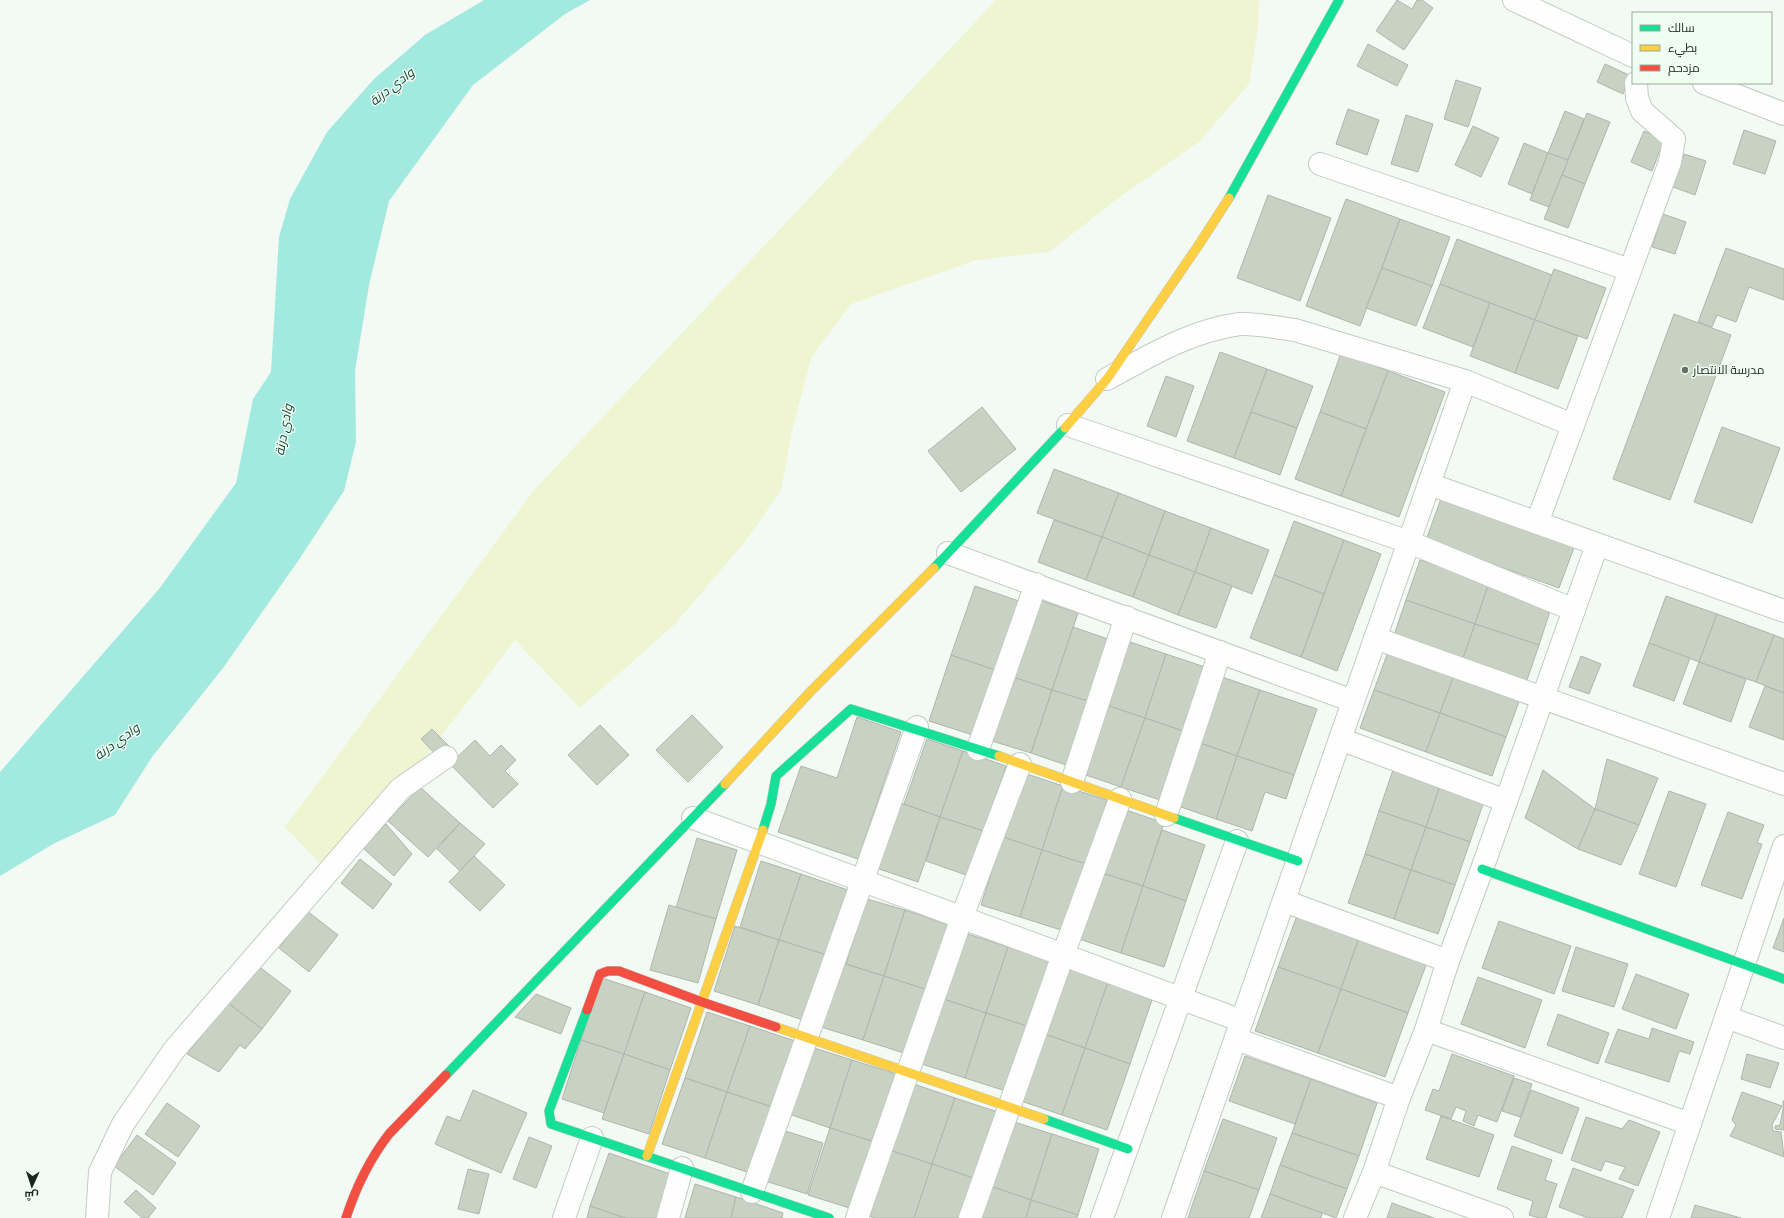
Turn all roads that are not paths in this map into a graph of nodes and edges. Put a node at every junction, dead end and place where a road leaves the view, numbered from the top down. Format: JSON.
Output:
{"nodes":[{"id":1,"x":1339,"y":0,"type":"edge"},
{"id":2,"x":1514,"y":0,"type":"edge"},
{"id":3,"x":1630,"y":60,"type":"edge"},
{"id":4,"x":1636,"y":84,"type":"edge"},
{"id":5,"x":1707,"y":84,"type":"edge"},
{"id":6,"x":1784,"y":114,"type":"edge"},
{"id":7,"x":1320,"y":164,"type":"dead end"},
{"id":8,"x":1630,"y":270,"type":"junction"},
{"id":9,"x":1108,"y":379,"type":"junction"},
{"id":10,"x":1465,"y":381,"type":"junction"},
{"id":11,"x":1068,"y":425,"type":"junction"},
{"id":12,"x":1573,"y":425,"type":"junction"},
{"id":13,"x":1429,"y":484,"type":"junction"},
{"id":14,"x":1537,"y":523,"type":"junction"},
{"id":15,"x":1409,"y":542,"type":"junction"},
{"id":16,"x":1597,"y":545,"type":"junction"},
{"id":17,"x":948,"y":553,"type":"junction"},
{"id":18,"x":1036,"y":584,"type":"junction"},
{"id":19,"x":1574,"y":610,"type":"junction"},
{"id":20,"x":1784,"y":611,"type":"edge"},
{"id":21,"x":1126,"y":617,"type":"junction"},
{"id":22,"x":1375,"y":638,"type":"junction"},
{"id":23,"x":1220,"y":652,"type":"junction"},
{"id":24,"x":1542,"y":698,"type":"junction"},
{"id":25,"x":1353,"y":701,"type":"junction"},
{"id":26,"x":917,"y":728,"type":"junction"},
{"id":27,"x":1340,"y":739,"type":"junction"},
{"id":28,"x":978,"y":749,"type":"junction"},
{"id":29,"x":446,"y":757,"type":"dead end"},
{"id":30,"x":1020,"y":764,"type":"junction"},
{"id":31,"x":1072,"y":782,"type":"junction"},
{"id":32,"x":1784,"y":784,"type":"edge"},
{"id":33,"x":1120,"y":799,"type":"junction"},
{"id":34,"x":1506,"y":801,"type":"junction"},
{"id":35,"x":1166,"y":815,"type":"junction"},
{"id":36,"x":692,"y":818,"type":"junction"},
{"id":37,"x":1237,"y":841,"type":"junction"},
{"id":38,"x":759,"y":842,"type":"junction"},
{"id":39,"x":1784,"y":846,"type":"edge"},
{"id":40,"x":1298,"y":861,"type":"junction"},
{"id":41,"x":1482,"y":869,"type":"junction"},
{"id":42,"x":863,"y":880,"type":"junction"},
{"id":43,"x":1284,"y":901,"type":"junction"},
{"id":44,"x":962,"y":917,"type":"junction"},
{"id":45,"x":1063,"y":955,"type":"junction"},
{"id":46,"x":1448,"y":961,"type":"junction"},
{"id":47,"x":1744,"y":964,"type":"junction"},
{"id":48,"x":1784,"y":979,"type":"edge"},
{"id":49,"x":1181,"y":998,"type":"junction"},
{"id":50,"x":702,"y":1002,"type":"junction"},
{"id":51,"x":1726,"y":1017,"type":"junction"},
{"id":52,"x":1239,"y":1030,"type":"junction"},
{"id":53,"x":1426,"y":1030,"type":"junction"},
{"id":54,"x":808,"y":1038,"type":"junction"},
{"id":55,"x":1784,"y":1038,"type":"edge"},
{"id":56,"x":908,"y":1071,"type":"junction"},
{"id":57,"x":1399,"y":1098,"type":"junction"},
{"id":58,"x":1009,"y":1108,"type":"junction"},
{"id":59,"x":1690,"y":1124,"type":"junction"},
{"id":60,"x":592,"y":1138,"type":"junction"},
{"id":61,"x":1128,"y":1149,"type":"junction"},
{"id":62,"x":647,"y":1156,"type":"junction"},
{"id":63,"x":682,"y":1168,"type":"junction"},
{"id":64,"x":1374,"y":1172,"type":"junction"},
{"id":65,"x":752,"y":1192,"type":"junction"},
{"id":66,"x":796,"y":1213,"type":"edge"},
{"id":67,"x":97,"y":1218,"type":"edge"},
{"id":68,"x":346,"y":1218,"type":"edge"},
{"id":69,"x":564,"y":1218,"type":"edge"},
{"id":70,"x":668,"y":1218,"type":"edge"},
{"id":71,"x":829,"y":1218,"type":"edge"},
{"id":72,"x":857,"y":1218,"type":"edge"},
{"id":73,"x":970,"y":1218,"type":"edge"},
{"id":74,"x":1102,"y":1218,"type":"edge"},
{"id":75,"x":1174,"y":1218,"type":"edge"},
{"id":76,"x":1355,"y":1218,"type":"edge"},
{"id":77,"x":1502,"y":1218,"type":"edge"},
{"id":78,"x":1658,"y":1218,"type":"edge"}],
"edges":[{"from":1,"to":9,"type":"street"},
{"from":2,"to":3,"type":"street"},
{"from":4,"to":8,"type":"street"},
{"from":5,"to":6,"type":"street"},
{"from":7,"to":8,"type":"street"},
{"from":8,"to":12,"type":"street"},
{"from":9,"to":10,"type":"street"},
{"from":9,"to":11,"type":"street"},
{"from":10,"to":12,"type":"street"},
{"from":10,"to":13,"type":"street"},
{"from":11,"to":15,"type":"street"},
{"from":11,"to":17,"type":"street"},
{"from":12,"to":14,"type":"street"},
{"from":13,"to":14,"type":"street"},
{"from":13,"to":15,"type":"street"},
{"from":14,"to":16,"type":"street"},
{"from":15,"to":19,"type":"street"},
{"from":15,"to":22,"type":"street"},
{"from":16,"to":19,"type":"street"},
{"from":16,"to":20,"type":"street"},
{"from":17,"to":18,"type":"street"},
{"from":17,"to":36,"type":"street"},
{"from":18,"to":21,"type":"street"},
{"from":18,"to":28,"type":"street"},
{"from":19,"to":24,"type":"street"},
{"from":21,"to":23,"type":"street"},
{"from":21,"to":31,"type":"street"},
{"from":22,"to":24,"type":"street"},
{"from":22,"to":25,"type":"street"},
{"from":23,"to":25,"type":"street"},
{"from":23,"to":35,"type":"street"},
{"from":24,"to":32,"type":"street"},
{"from":24,"to":34,"type":"street"},
{"from":25,"to":27,"type":"street"},
{"from":26,"to":28,"type":"street"},
{"from":26,"to":38,"type":"street"},
{"from":26,"to":42,"type":"street"},
{"from":27,"to":34,"type":"street"},
{"from":27,"to":40,"type":"street"},
{"from":28,"to":30,"type":"street"},
{"from":29,"to":67,"type":"street"},
{"from":30,"to":31,"type":"street"},
{"from":30,"to":44,"type":"street"},
{"from":31,"to":33,"type":"street"},
{"from":33,"to":35,"type":"street"},
{"from":33,"to":45,"type":"street"},
{"from":34,"to":41,"type":"street"},
{"from":35,"to":37,"type":"street"},
{"from":36,"to":38,"type":"street"},
{"from":36,"to":68,"type":"street"},
{"from":37,"to":40,"type":"street"},
{"from":37,"to":49,"type":"street"},
{"from":38,"to":42,"type":"street"},
{"from":38,"to":50,"type":"street"},
{"from":39,"to":47,"type":"street"},
{"from":40,"to":43,"type":"street"},
{"from":41,"to":46,"type":"street"},
{"from":41,"to":47,"type":"street"},
{"from":42,"to":44,"type":"street"},
{"from":42,"to":54,"type":"street"},
{"from":43,"to":46,"type":"street"},
{"from":43,"to":52,"type":"street"},
{"from":44,"to":45,"type":"street"},
{"from":44,"to":56,"type":"street"},
{"from":45,"to":49,"type":"street"},
{"from":45,"to":58,"type":"street"},
{"from":46,"to":53,"type":"street"},
{"from":47,"to":48,"type":"street"},
{"from":47,"to":51,"type":"street"},
{"from":49,"to":52,"type":"street"},
{"from":49,"to":61,"type":"street"},
{"from":50,"to":54,"type":"street"},
{"from":50,"to":60,"type":"street"},
{"from":50,"to":62,"type":"street"},
{"from":51,"to":55,"type":"street"},
{"from":51,"to":59,"type":"street"},
{"from":52,"to":57,"type":"street"},
{"from":52,"to":75,"type":"street"},
{"from":53,"to":57,"type":"street"},
{"from":53,"to":59,"type":"street"},
{"from":54,"to":56,"type":"street"},
{"from":54,"to":65,"type":"street"},
{"from":56,"to":58,"type":"street"},
{"from":56,"to":72,"type":"street"},
{"from":57,"to":64,"type":"street"},
{"from":58,"to":61,"type":"street"},
{"from":58,"to":73,"type":"street"},
{"from":59,"to":78,"type":"street"},
{"from":60,"to":62,"type":"street"},
{"from":60,"to":69,"type":"street"},
{"from":61,"to":74,"type":"street"},
{"from":62,"to":63,"type":"street"},
{"from":63,"to":65,"type":"street"},
{"from":63,"to":70,"type":"street"},
{"from":64,"to":76,"type":"street"},
{"from":64,"to":77,"type":"street"},
{"from":65,"to":66,"type":"street"},
{"from":66,"to":71,"type":"street"}]}
